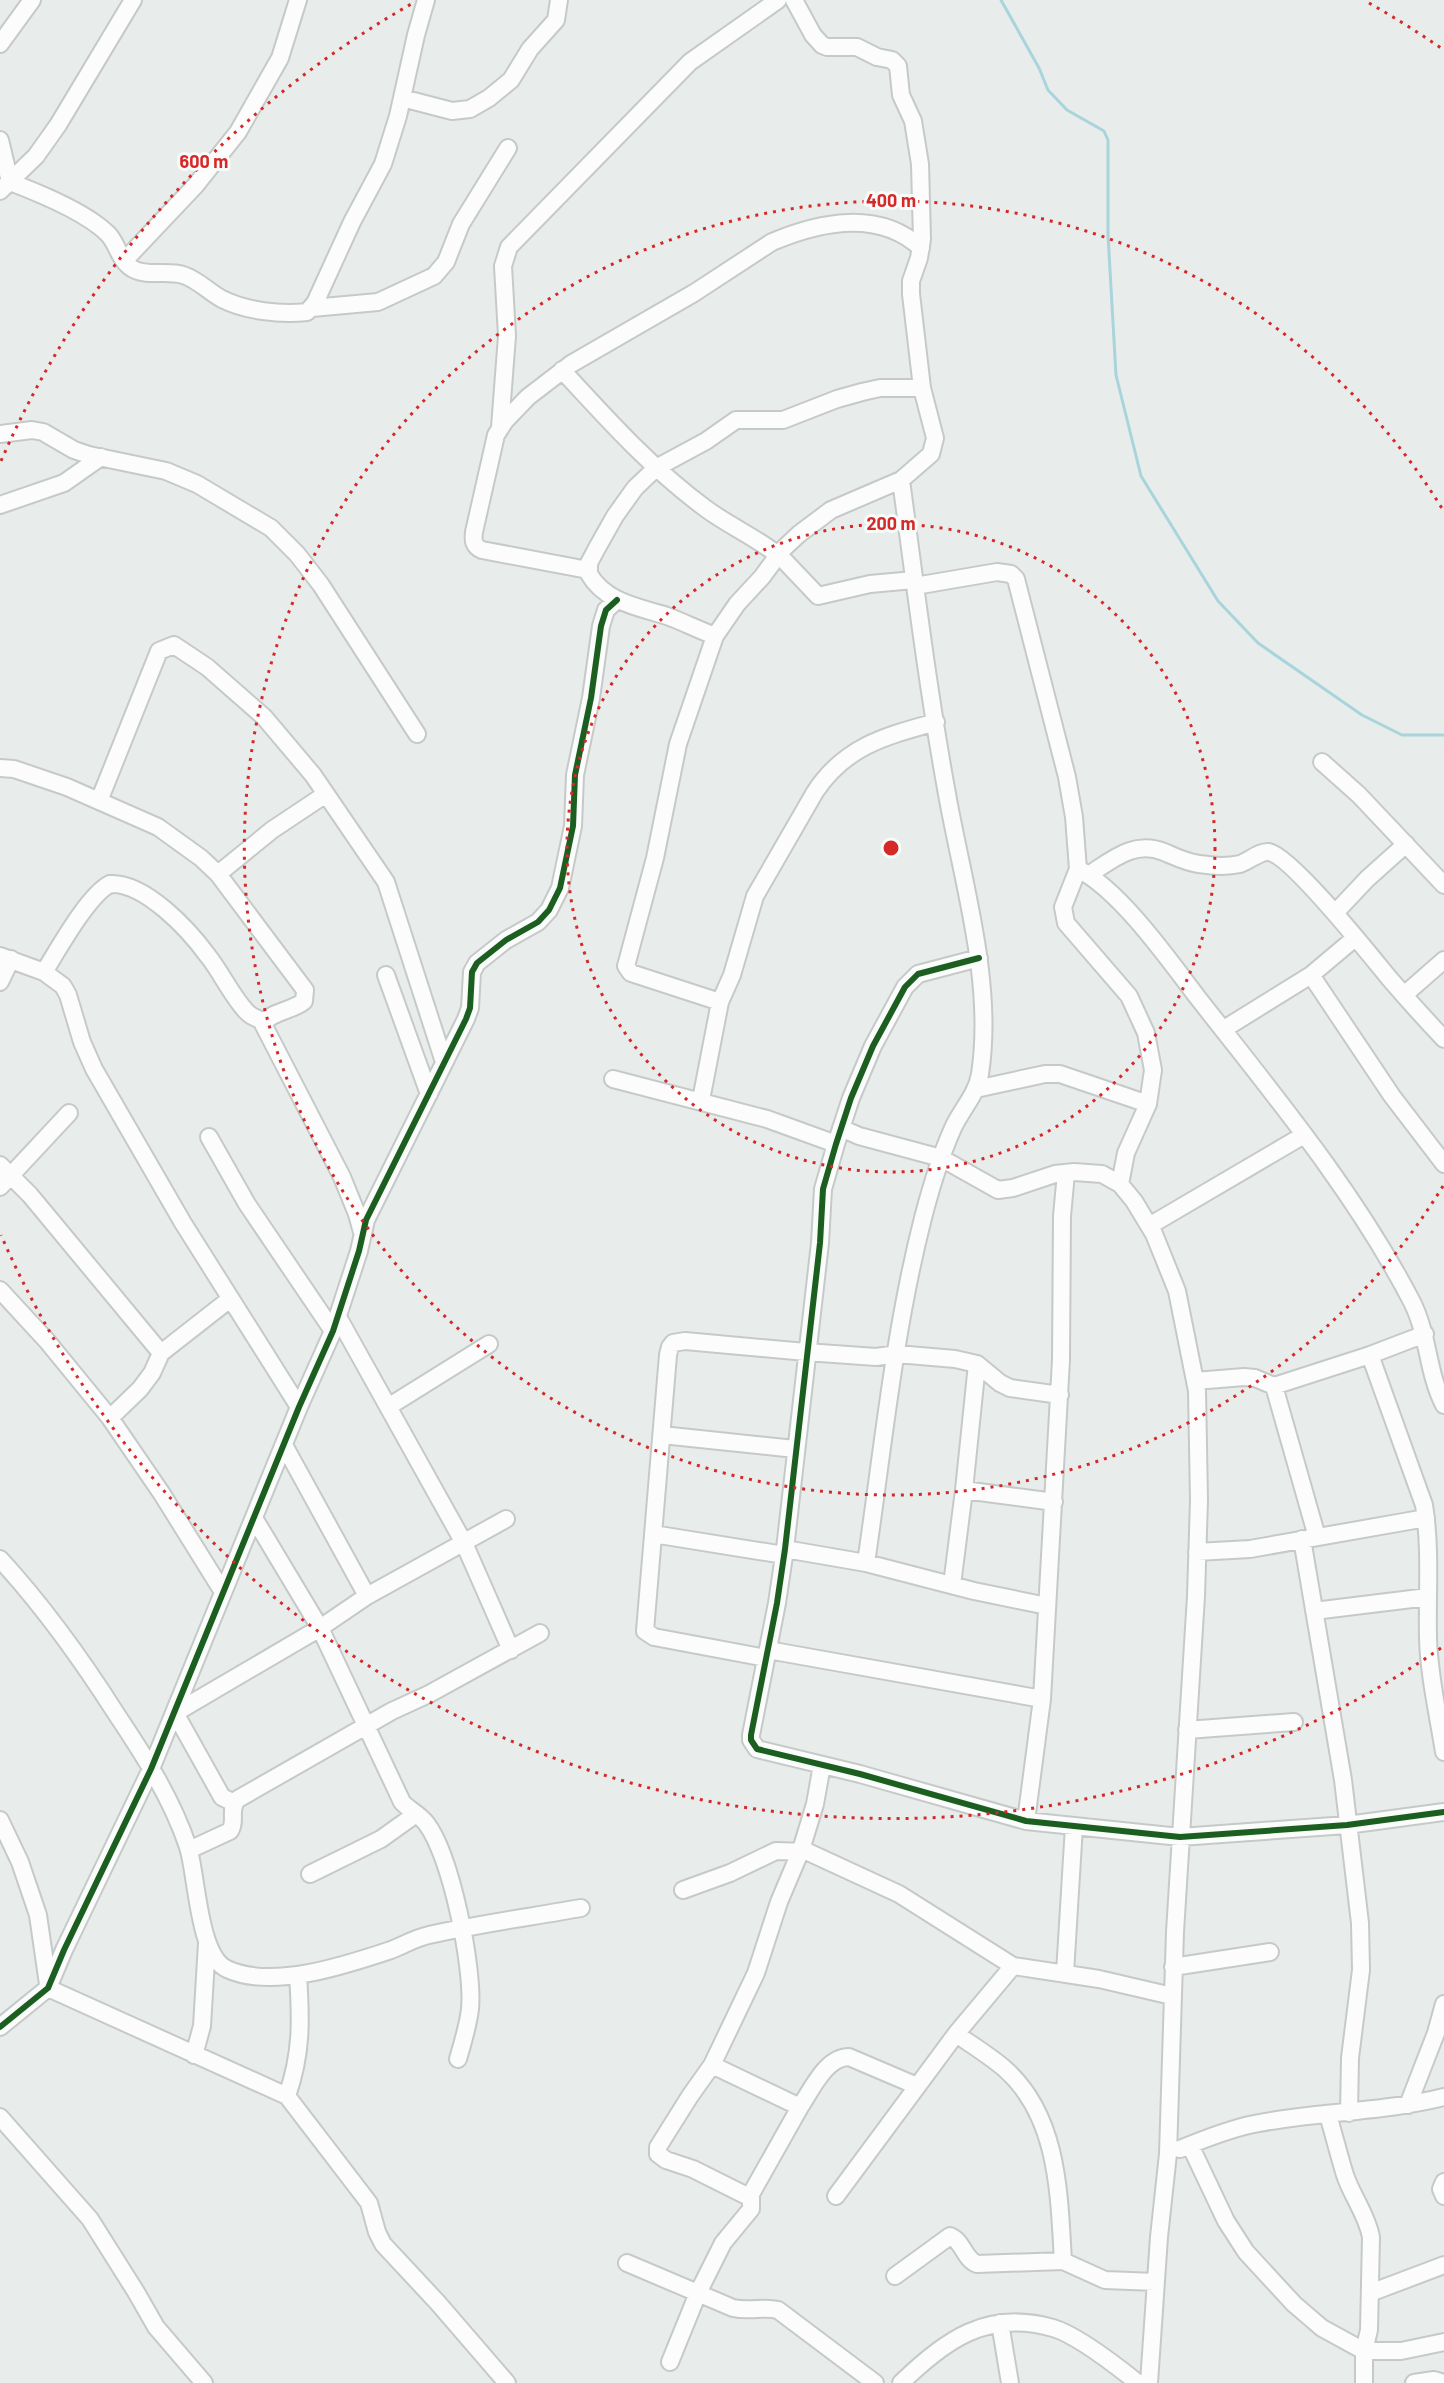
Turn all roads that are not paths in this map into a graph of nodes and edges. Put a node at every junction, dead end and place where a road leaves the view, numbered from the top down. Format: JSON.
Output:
{"nodes":[{"id":1,"x":32,"y":0,"type":"edge"},
{"id":2,"x":133,"y":0,"type":"edge"},
{"id":3,"x":298,"y":0,"type":"edge"},
{"id":4,"x":426,"y":0,"type":"edge"},
{"id":5,"x":559,"y":0,"type":"edge"},
{"id":6,"x":778,"y":0,"type":"edge"},
{"id":7,"x":794,"y":0,"type":"edge"},
{"id":8,"x":0,"y":44,"type":"edge"},
{"id":9,"x":402,"y":98,"type":"junction"},
{"id":10,"x":0,"y":140,"type":"edge"},
{"id":11,"x":508,"y":148,"type":"dead end"},
{"id":12,"x":5,"y":187,"type":"edge"},
{"id":13,"x":921,"y":248,"type":"junction"},
{"id":14,"x":124,"y":261,"type":"junction"},
{"id":15,"x":312,"y":308,"type":"junction"},
{"id":16,"x":562,"y":370,"type":"junction"},
{"id":17,"x":922,"y":388,"type":"junction"},
{"id":18,"x":500,"y":427,"type":"junction"},
{"id":19,"x":0,"y":434,"type":"edge"},
{"id":20,"x":101,"y":457,"type":"junction"},
{"id":21,"x":656,"y":468,"type":"junction"},
{"id":22,"x":901,"y":480,"type":"junction"},
{"id":23,"x":0,"y":505,"type":"edge"},
{"id":24,"x":779,"y":556,"type":"junction"},
{"id":25,"x":588,"y":570,"type":"junction"},
{"id":26,"x":914,"y":583,"type":"junction"},
{"id":27,"x":617,"y":600,"type":"junction"},
{"id":28,"x":715,"y":636,"type":"junction"},
{"id":29,"x":936,"y":722,"type":"junction"},
{"id":30,"x":417,"y":734,"type":"dead end"},
{"id":31,"x":1322,"y":762,"type":"dead end"},
{"id":32,"x":0,"y":768,"type":"edge"},
{"id":33,"x":326,"y":794,"type":"junction"},
{"id":34,"x":99,"y":801,"type":"junction"},
{"id":35,"x":1406,"y":844,"type":"junction"},
{"id":36,"x":1084,"y":872,"type":"junction"},
{"id":37,"x":218,"y":874,"type":"junction"},
{"id":38,"x":1444,"y":885,"type":"edge"},
{"id":39,"x":1335,"y":913,"type":"junction"},
{"id":40,"x":1356,"y":938,"type":"junction"},
{"id":41,"x":6,"y":958,"type":"edge"},
{"id":42,"x":980,"y":958,"type":"junction"},
{"id":43,"x":1444,"y":960,"type":"edge"},
{"id":44,"x":44,"y":972,"type":"junction"},
{"id":45,"x":386,"y":975,"type":"dead end"},
{"id":46,"x":1311,"y":975,"type":"junction"},
{"id":47,"x":0,"y":982,"type":"edge"},
{"id":48,"x":1404,"y":995,"type":"junction"},
{"id":49,"x":720,"y":1002,"type":"junction"},
{"id":50,"x":264,"y":1022,"type":"junction"},
{"id":51,"x":1224,"y":1029,"type":"junction"},
{"id":52,"x":1444,"y":1039,"type":"edge"},
{"id":53,"x":444,"y":1062,"type":"junction"},
{"id":54,"x":613,"y":1079,"type":"dead end"},
{"id":55,"x":976,"y":1089,"type":"junction"},
{"id":56,"x":429,"y":1094,"type":"junction"},
{"id":57,"x":701,"y":1100,"type":"junction"},
{"id":58,"x":1148,"y":1104,"type":"junction"},
{"id":59,"x":69,"y":1113,"type":"dead end"},
{"id":60,"x":1304,"y":1135,"type":"junction"},
{"id":61,"x":838,"y":1136,"type":"junction"},
{"id":62,"x":209,"y":1137,"type":"dead end"},
{"id":63,"x":941,"y":1158,"type":"junction"},
{"id":64,"x":1444,"y":1164,"type":"edge"},
{"id":65,"x":1066,"y":1173,"type":"junction"},
{"id":66,"x":3,"y":1175,"type":"edge"},
{"id":67,"x":1120,"y":1184,"type":"junction"},
{"id":68,"x":1149,"y":1226,"type":"junction"},
{"id":69,"x":362,"y":1233,"type":"junction"},
{"id":70,"x":0,"y":1290,"type":"edge"},
{"id":71,"x":230,"y":1299,"type":"junction"},
{"id":72,"x":335,"y":1324,"type":"junction"},
{"id":73,"x":1425,"y":1334,"type":"junction"},
{"id":74,"x":489,"y":1344,"type":"dead end"},
{"id":75,"x":806,"y":1352,"type":"junction"},
{"id":76,"x":161,"y":1353,"type":"junction"},
{"id":77,"x":897,"y":1354,"type":"junction"},
{"id":78,"x":1371,"y":1355,"type":"junction"},
{"id":79,"x":977,"y":1364,"type":"junction"},
{"id":80,"x":1195,"y":1382,"type":"junction"},
{"id":81,"x":1274,"y":1386,"type":"junction"},
{"id":82,"x":1060,"y":1395,"type":"junction"},
{"id":83,"x":1444,"y":1405,"type":"edge"},
{"id":84,"x":299,"y":1407,"type":"junction"},
{"id":85,"x":388,"y":1407,"type":"junction"},
{"id":86,"x":110,"y":1418,"type":"junction"},
{"id":87,"x":662,"y":1436,"type":"junction"},
{"id":88,"x":284,"y":1445,"type":"junction"},
{"id":89,"x":795,"y":1449,"type":"junction"},
{"id":90,"x":964,"y":1490,"type":"junction"},
{"id":91,"x":1054,"y":1502,"type":"junction"},
{"id":92,"x":254,"y":1518,"type":"junction"},
{"id":93,"x":1426,"y":1518,"type":"junction"},
{"id":94,"x":506,"y":1520,"type":"dead end"},
{"id":95,"x":653,"y":1534,"type":"junction"},
{"id":96,"x":1310,"y":1538,"type":"junction"},
{"id":97,"x":464,"y":1543,"type":"junction"},
{"id":98,"x":784,"y":1552,"type":"junction"},
{"id":99,"x":1197,"y":1552,"type":"junction"},
{"id":100,"x":0,"y":1559,"type":"edge"},
{"id":101,"x":866,"y":1563,"type":"junction"},
{"id":102,"x":952,"y":1585,"type":"junction"},
{"id":103,"x":223,"y":1592,"type":"junction"},
{"id":104,"x":367,"y":1596,"type":"junction"},
{"id":105,"x":1428,"y":1598,"type":"junction"},
{"id":106,"x":1047,"y":1606,"type":"junction"},
{"id":107,"x":1314,"y":1611,"type":"junction"},
{"id":108,"x":320,"y":1628,"type":"junction"},
{"id":109,"x":540,"y":1633,"type":"dead end"},
{"id":110,"x":511,"y":1650,"type":"junction"},
{"id":111,"x":767,"y":1654,"type":"junction"},
{"id":112,"x":1042,"y":1699,"type":"junction"},
{"id":113,"x":175,"y":1713,"type":"junction"},
{"id":114,"x":1294,"y":1722,"type":"dead end"},
{"id":115,"x":367,"y":1725,"type":"junction"},
{"id":116,"x":1187,"y":1730,"type":"junction"},
{"id":117,"x":1444,"y":1752,"type":"edge"},
{"id":118,"x":822,"y":1765,"type":"junction"},
{"id":119,"x":151,"y":1769,"type":"junction"},
{"id":120,"x":234,"y":1803,"type":"junction"},
{"id":121,"x":1444,"y":1812,"type":"edge"},
{"id":122,"x":416,"y":1814,"type":"junction"},
{"id":123,"x":0,"y":1820,"type":"edge"},
{"id":124,"x":1026,"y":1821,"type":"junction"},
{"id":125,"x":1347,"y":1825,"type":"junction"},
{"id":126,"x":1074,"y":1826,"type":"junction"},
{"id":127,"x":1180,"y":1837,"type":"junction"},
{"id":128,"x":189,"y":1850,"type":"junction"},
{"id":129,"x":801,"y":1850,"type":"junction"},
{"id":130,"x":310,"y":1875,"type":"dead end"},
{"id":131,"x":682,"y":1890,"type":"dead end"},
{"id":132,"x":581,"y":1908,"type":"dead end"},
{"id":133,"x":463,"y":1929,"type":"junction"},
{"id":134,"x":207,"y":1942,"type":"junction"},
{"id":135,"x":1270,"y":1952,"type":"dead end"},
{"id":136,"x":1013,"y":1966,"type":"junction"},
{"id":137,"x":1173,"y":1967,"type":"junction"},
{"id":138,"x":1065,"y":1973,"type":"junction"},
{"id":139,"x":298,"y":1975,"type":"junction"},
{"id":140,"x":48,"y":1988,"type":"junction"},
{"id":141,"x":1172,"y":1996,"type":"junction"},
{"id":142,"x":1444,"y":2004,"type":"edge"},
{"id":143,"x":0,"y":2027,"type":"edge"},
{"id":144,"x":956,"y":2034,"type":"junction"},
{"id":145,"x":194,"y":2055,"type":"junction"},
{"id":146,"x":458,"y":2059,"type":"dead end"},
{"id":147,"x":712,"y":2065,"type":"junction"},
{"id":148,"x":917,"y":2086,"type":"junction"},
{"id":149,"x":287,"y":2097,"type":"junction"},
{"id":150,"x":1444,"y":2097,"type":"edge"},
{"id":151,"x":1408,"y":2105,"type":"junction"},
{"id":152,"x":800,"y":2107,"type":"junction"},
{"id":153,"x":1349,"y":2113,"type":"junction"},
{"id":154,"x":1328,"y":2115,"type":"junction"},
{"id":155,"x":0,"y":2118,"type":"edge"},
{"id":156,"x":1190,"y":2145,"type":"junction"},
{"id":157,"x":1168,"y":2154,"type":"junction"},
{"id":158,"x":1444,"y":2182,"type":"edge"},
{"id":159,"x":751,"y":2194,"type":"junction"},
{"id":160,"x":836,"y":2196,"type":"dead end"},
{"id":161,"x":1444,"y":2196,"type":"edge"},
{"id":162,"x":1063,"y":2261,"type":"junction"},
{"id":163,"x":627,"y":2263,"type":"dead end"},
{"id":164,"x":1444,"y":2265,"type":"edge"},
{"id":165,"x":895,"y":2276,"type":"dead end"},
{"id":166,"x":1156,"y":2282,"type":"junction"},
{"id":167,"x":698,"y":2293,"type":"junction"},
{"id":168,"x":1370,"y":2293,"type":"junction"},
{"id":169,"x":1000,"y":2323,"type":"junction"},
{"id":170,"x":1444,"y":2342,"type":"edge"},
{"id":171,"x":1364,"y":2351,"type":"junction"},
{"id":172,"x":670,"y":2362,"type":"dead end"},
{"id":173,"x":204,"y":2383,"type":"edge"},
{"id":174,"x":507,"y":2383,"type":"edge"},
{"id":175,"x":875,"y":2383,"type":"edge"},
{"id":176,"x":901,"y":2383,"type":"edge"},
{"id":177,"x":1010,"y":2383,"type":"edge"},
{"id":178,"x":1138,"y":2383,"type":"edge"},
{"id":179,"x":1149,"y":2383,"type":"edge"},
{"id":180,"x":1364,"y":2383,"type":"edge"},
{"id":181,"x":1414,"y":2383,"type":"edge"},
{"id":182,"x":1444,"y":2383,"type":"edge"}],
"edges":[{"from":1,"to":8,"type":"street"},
{"from":2,"to":12,"type":"street"},
{"from":3,"to":14,"type":"street"},
{"from":4,"to":9,"type":"street"},
{"from":5,"to":9,"type":"street"},
{"from":6,"to":18,"type":"street"},
{"from":7,"to":13,"type":"street"},
{"from":9,"to":15,"type":"street"},
{"from":10,"to":12,"type":"street"},
{"from":11,"to":15,"type":"street"},
{"from":12,"to":14,"type":"street"},
{"from":13,"to":16,"type":"street"},
{"from":13,"to":17,"type":"street"},
{"from":14,"to":15,"type":"street"},
{"from":16,"to":18,"type":"street"},
{"from":16,"to":21,"type":"street"},
{"from":17,"to":21,"type":"street"},
{"from":17,"to":22,"type":"street"},
{"from":18,"to":25,"type":"street"},
{"from":19,"to":20,"type":"street"},
{"from":20,"to":23,"type":"street"},
{"from":20,"to":30,"type":"street"},
{"from":21,"to":24,"type":"street"},
{"from":21,"to":25,"type":"street"},
{"from":22,"to":24,"type":"street"},
{"from":22,"to":26,"type":"street"},
{"from":24,"to":26,"type":"street"},
{"from":24,"to":28,"type":"street"},
{"from":25,"to":27,"type":"street"},
{"from":26,"to":29,"type":"street"},
{"from":26,"to":36,"type":"street"},
{"from":27,"to":28,"type":"street"},
{"from":27,"to":53,"type":"street"},
{"from":28,"to":49,"type":"street"},
{"from":29,"to":42,"type":"street"},
{"from":29,"to":49,"type":"street"},
{"from":31,"to":35,"type":"street"},
{"from":32,"to":34,"type":"street"},
{"from":33,"to":34,"type":"street"},
{"from":33,"to":37,"type":"street"},
{"from":33,"to":53,"type":"street"},
{"from":34,"to":37,"type":"street"},
{"from":35,"to":38,"type":"street"},
{"from":35,"to":39,"type":"street"},
{"from":36,"to":39,"type":"street"},
{"from":36,"to":51,"type":"street"},
{"from":36,"to":58,"type":"street"},
{"from":37,"to":50,"type":"street"},
{"from":39,"to":40,"type":"street"},
{"from":40,"to":46,"type":"street"},
{"from":40,"to":48,"type":"street"},
{"from":41,"to":44,"type":"street"},
{"from":41,"to":47,"type":"street"},
{"from":42,"to":55,"type":"street"},
{"from":42,"to":61,"type":"street"},
{"from":43,"to":48,"type":"street"},
{"from":44,"to":50,"type":"street"},
{"from":44,"to":71,"type":"street"},
{"from":45,"to":56,"type":"street"},
{"from":46,"to":51,"type":"street"},
{"from":46,"to":64,"type":"street"},
{"from":48,"to":52,"type":"street"},
{"from":49,"to":57,"type":"street"},
{"from":50,"to":69,"type":"street"},
{"from":51,"to":60,"type":"street"},
{"from":53,"to":56,"type":"street"},
{"from":54,"to":57,"type":"street"},
{"from":55,"to":58,"type":"street"},
{"from":55,"to":63,"type":"street"},
{"from":56,"to":69,"type":"street"},
{"from":57,"to":61,"type":"street"},
{"from":58,"to":67,"type":"street"},
{"from":59,"to":66,"type":"street"},
{"from":60,"to":68,"type":"street"},
{"from":60,"to":73,"type":"street"},
{"from":61,"to":63,"type":"street"},
{"from":61,"to":75,"type":"street"},
{"from":62,"to":72,"type":"street"},
{"from":63,"to":65,"type":"street"},
{"from":63,"to":77,"type":"street"},
{"from":65,"to":67,"type":"street"},
{"from":65,"to":82,"type":"street"},
{"from":66,"to":76,"type":"street"},
{"from":67,"to":68,"type":"street"},
{"from":68,"to":80,"type":"street"},
{"from":69,"to":72,"type":"street"},
{"from":70,"to":86,"type":"street"},
{"from":71,"to":76,"type":"street"},
{"from":71,"to":84,"type":"street"},
{"from":72,"to":84,"type":"street"},
{"from":72,"to":85,"type":"street"},
{"from":73,"to":78,"type":"street"},
{"from":73,"to":83,"type":"street"},
{"from":74,"to":85,"type":"street"},
{"from":75,"to":77,"type":"street"},
{"from":75,"to":87,"type":"street"},
{"from":75,"to":89,"type":"street"},
{"from":76,"to":86,"type":"street"},
{"from":77,"to":79,"type":"street"},
{"from":77,"to":101,"type":"street"},
{"from":78,"to":81,"type":"street"},
{"from":78,"to":93,"type":"street"},
{"from":79,"to":82,"type":"street"},
{"from":79,"to":90,"type":"street"},
{"from":80,"to":81,"type":"street"},
{"from":80,"to":99,"type":"street"},
{"from":81,"to":96,"type":"street"},
{"from":82,"to":91,"type":"street"},
{"from":84,"to":88,"type":"street"},
{"from":85,"to":97,"type":"street"},
{"from":86,"to":103,"type":"street"},
{"from":87,"to":89,"type":"street"},
{"from":87,"to":95,"type":"street"},
{"from":88,"to":92,"type":"street"},
{"from":88,"to":104,"type":"street"},
{"from":89,"to":98,"type":"street"},
{"from":90,"to":91,"type":"street"},
{"from":90,"to":102,"type":"street"},
{"from":91,"to":106,"type":"street"},
{"from":92,"to":103,"type":"street"},
{"from":92,"to":108,"type":"street"},
{"from":93,"to":96,"type":"street"},
{"from":93,"to":105,"type":"street"},
{"from":94,"to":97,"type":"street"},
{"from":95,"to":98,"type":"street"},
{"from":95,"to":111,"type":"street"},
{"from":96,"to":99,"type":"street"},
{"from":96,"to":107,"type":"street"},
{"from":97,"to":104,"type":"street"},
{"from":97,"to":110,"type":"street"},
{"from":98,"to":101,"type":"street"},
{"from":98,"to":111,"type":"street"},
{"from":99,"to":116,"type":"street"},
{"from":100,"to":119,"type":"street"},
{"from":101,"to":102,"type":"street"},
{"from":102,"to":106,"type":"street"},
{"from":103,"to":113,"type":"street"},
{"from":104,"to":108,"type":"street"},
{"from":105,"to":107,"type":"street"},
{"from":105,"to":117,"type":"street"},
{"from":106,"to":112,"type":"street"},
{"from":107,"to":125,"type":"street"},
{"from":108,"to":113,"type":"street"},
{"from":108,"to":115,"type":"street"},
{"from":109,"to":110,"type":"street"},
{"from":110,"to":115,"type":"street"},
{"from":111,"to":112,"type":"street"},
{"from":111,"to":118,"type":"street"},
{"from":112,"to":124,"type":"street"},
{"from":113,"to":119,"type":"street"},
{"from":113,"to":120,"type":"street"},
{"from":114,"to":116,"type":"street"},
{"from":115,"to":120,"type":"street"},
{"from":115,"to":122,"type":"street"},
{"from":116,"to":127,"type":"street"},
{"from":118,"to":124,"type":"street"},
{"from":118,"to":129,"type":"street"},
{"from":119,"to":128,"type":"street"},
{"from":119,"to":140,"type":"street"},
{"from":120,"to":128,"type":"street"},
{"from":121,"to":125,"type":"street"},
{"from":122,"to":130,"type":"street"},
{"from":122,"to":133,"type":"street"},
{"from":123,"to":140,"type":"street"},
{"from":124,"to":126,"type":"street"},
{"from":125,"to":127,"type":"street"},
{"from":125,"to":153,"type":"street"},
{"from":126,"to":127,"type":"street"},
{"from":126,"to":138,"type":"street"},
{"from":127,"to":137,"type":"street"},
{"from":128,"to":134,"type":"street"},
{"from":129,"to":131,"type":"street"},
{"from":129,"to":136,"type":"street"},
{"from":129,"to":147,"type":"street"},
{"from":132,"to":133,"type":"street"},
{"from":133,"to":139,"type":"street"},
{"from":133,"to":146,"type":"street"},
{"from":134,"to":139,"type":"street"},
{"from":134,"to":145,"type":"street"},
{"from":135,"to":137,"type":"street"},
{"from":136,"to":138,"type":"street"},
{"from":136,"to":144,"type":"street"},
{"from":137,"to":141,"type":"street"},
{"from":138,"to":141,"type":"street"},
{"from":139,"to":149,"type":"street"},
{"from":140,"to":143,"type":"street"},
{"from":140,"to":145,"type":"street"},
{"from":141,"to":157,"type":"street"},
{"from":142,"to":151,"type":"street"},
{"from":144,"to":148,"type":"street"},
{"from":144,"to":162,"type":"street"},
{"from":145,"to":149,"type":"street"},
{"from":147,"to":152,"type":"street"},
{"from":147,"to":159,"type":"street"},
{"from":148,"to":152,"type":"street"},
{"from":148,"to":160,"type":"street"},
{"from":149,"to":174,"type":"street"},
{"from":150,"to":151,"type":"street"},
{"from":151,"to":153,"type":"street"},
{"from":152,"to":159,"type":"street"},
{"from":153,"to":154,"type":"street"},
{"from":154,"to":156,"type":"street"},
{"from":154,"to":168,"type":"street"},
{"from":155,"to":173,"type":"street"},
{"from":156,"to":157,"type":"street"},
{"from":156,"to":171,"type":"street"},
{"from":157,"to":166,"type":"street"},
{"from":158,"to":161,"type":"street"},
{"from":159,"to":167,"type":"street"},
{"from":162,"to":165,"type":"street"},
{"from":162,"to":166,"type":"street"},
{"from":163,"to":167,"type":"street"},
{"from":164,"to":168,"type":"street"},
{"from":166,"to":179,"type":"street"},
{"from":167,"to":172,"type":"street"},
{"from":167,"to":175,"type":"street"},
{"from":168,"to":171,"type":"street"},
{"from":169,"to":176,"type":"street"},
{"from":169,"to":177,"type":"street"},
{"from":169,"to":178,"type":"street"},
{"from":170,"to":171,"type":"street"},
{"from":171,"to":180,"type":"street"},
{"from":181,"to":182,"type":"street"}]}
